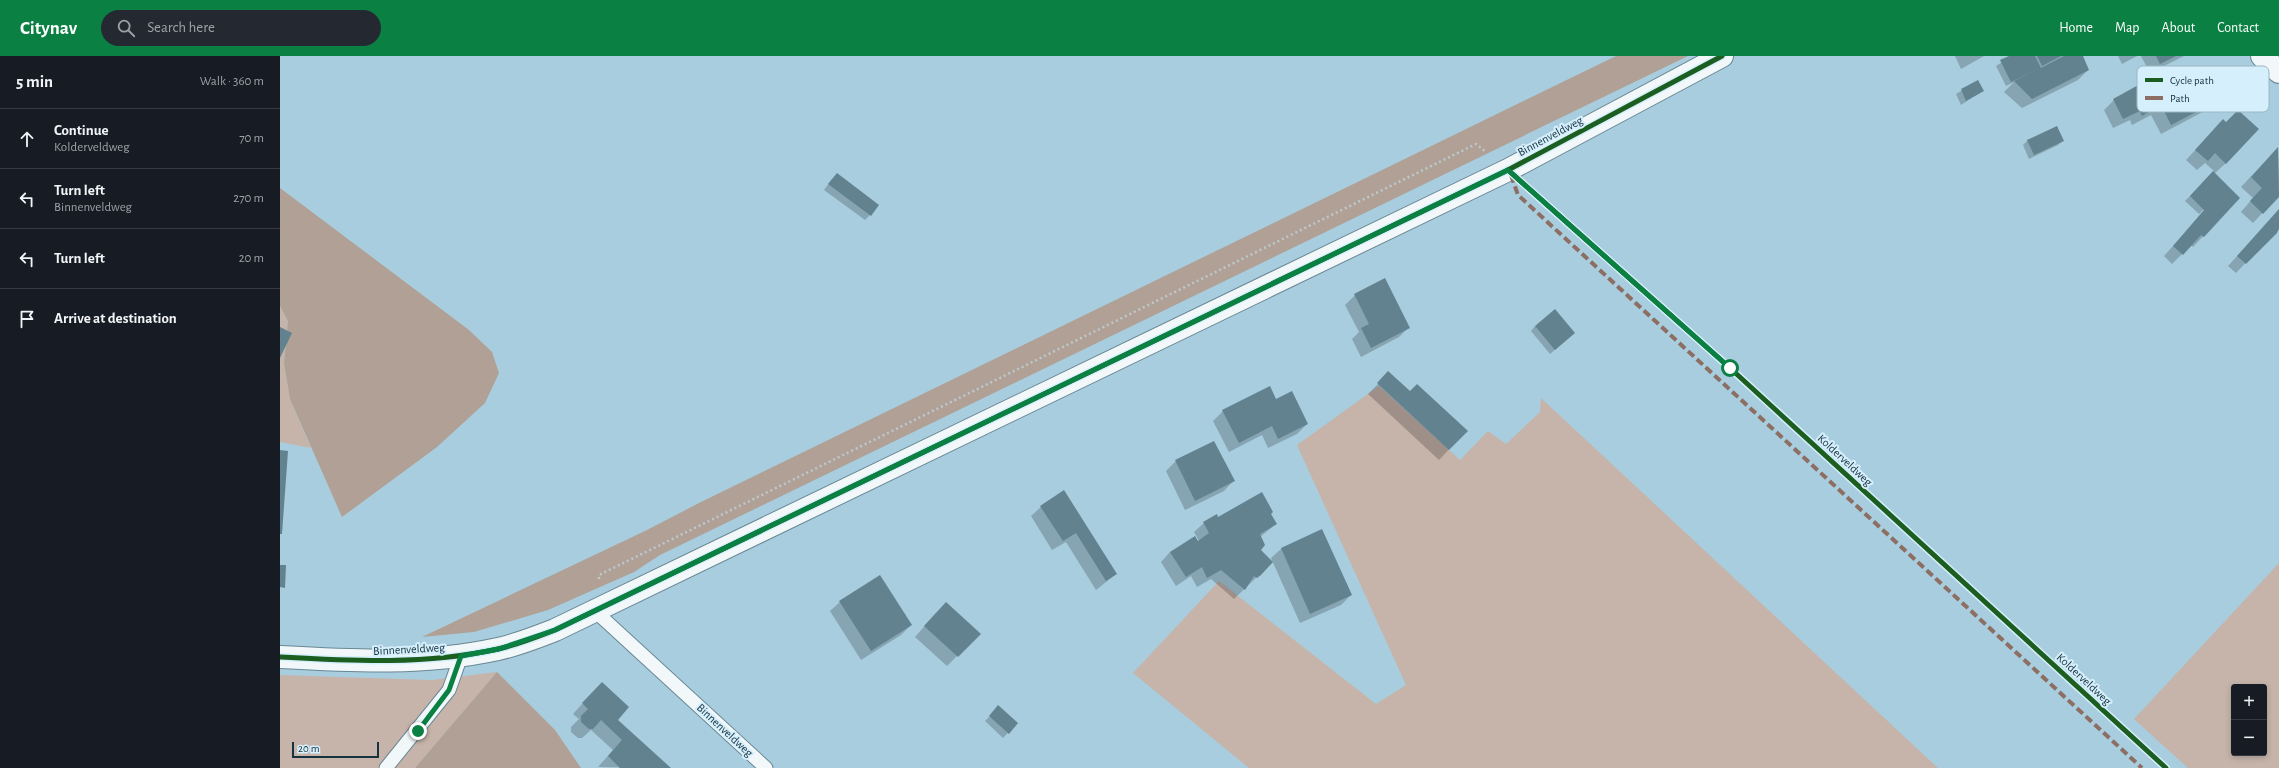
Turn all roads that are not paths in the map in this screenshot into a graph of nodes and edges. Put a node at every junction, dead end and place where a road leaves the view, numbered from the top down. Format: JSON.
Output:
{"nodes":[{"id":1,"x":1722,"y":56,"type":"edge"},
{"id":2,"x":2262,"y":56,"type":"edge"},
{"id":3,"x":2279,"y":72,"type":"edge"},
{"id":4,"x":595,"y":611,"type":"junction"},
{"id":5,"x":461,"y":656,"type":"junction"},
{"id":6,"x":280,"y":657,"type":"edge"},
{"id":7,"x":386,"y":768,"type":"edge"},
{"id":8,"x":766,"y":768,"type":"edge"}],
"edges":[{"from":1,"to":4,"type":"street","name":"Binnenveldweg"},
{"from":2,"to":3,"type":"street"},
{"from":4,"to":5,"type":"street","name":"Binnenveldweg"},
{"from":4,"to":8,"type":"lane","name":"Binnenveldweg"},
{"from":5,"to":6,"type":"street","name":"Binnenveldweg"},
{"from":5,"to":7,"type":"lane"}]}
